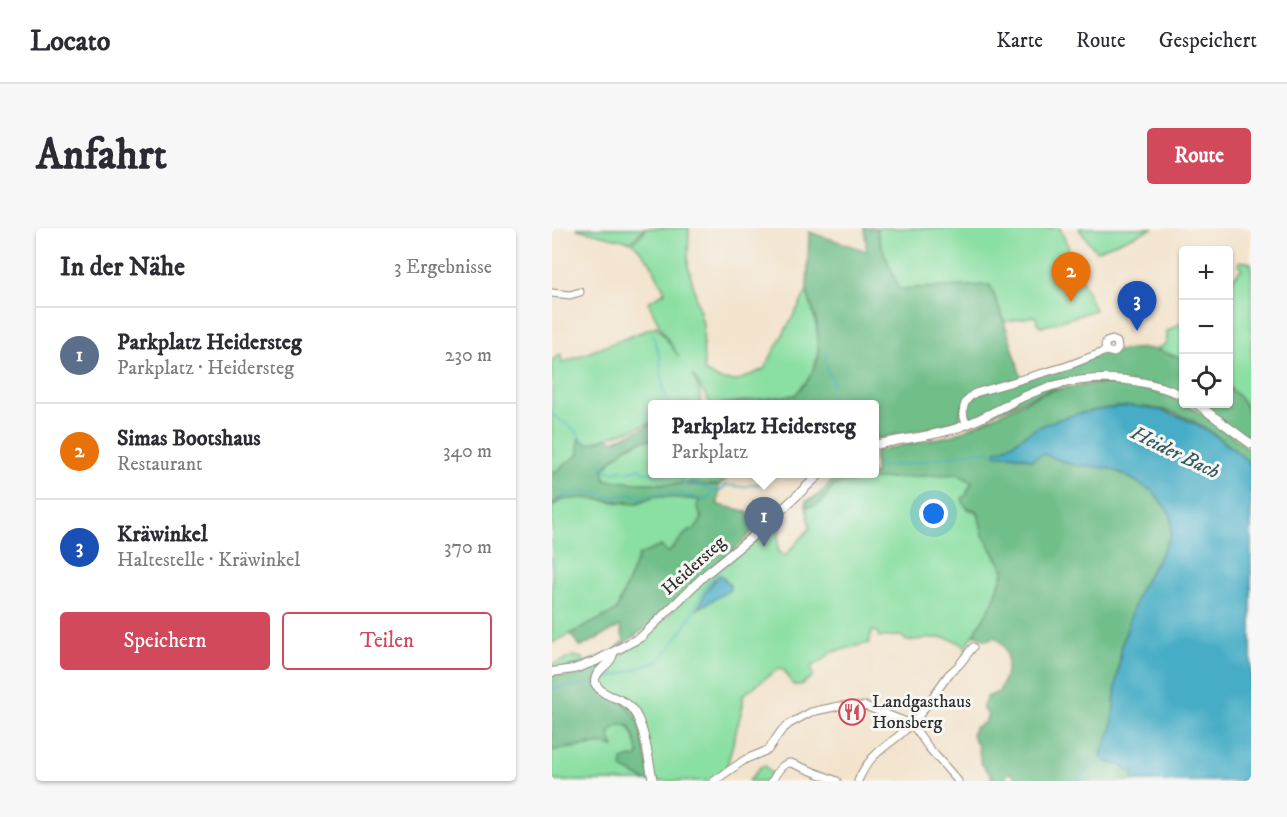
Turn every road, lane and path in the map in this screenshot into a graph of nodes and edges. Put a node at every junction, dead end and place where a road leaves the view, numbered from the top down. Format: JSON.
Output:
{"nodes":[{"id":1,"x":580,"y":292,"type":"dead end"},
{"id":2,"x":552,"y":293,"type":"edge"},
{"id":3,"x":1106,"y":351,"type":"dead end"},
{"id":4,"x":1179,"y":394,"type":"edge"},
{"id":5,"x":1202,"y":408,"type":"edge"},
{"id":6,"x":966,"y":424,"type":"junction"},
{"id":7,"x":879,"y":444,"type":"edge"},
{"id":8,"x":1251,"y":444,"type":"edge"},
{"id":9,"x":816,"y":478,"type":"edge"},
{"id":10,"x":972,"y":647,"type":"dead end"},
{"id":11,"x":613,"y":653,"type":"junction"},
{"id":12,"x":552,"y":672,"type":"edge"},
{"id":13,"x":908,"y":726,"type":"junction"},
{"id":14,"x":652,"y":781,"type":"edge"},
{"id":15,"x":714,"y":781,"type":"edge"},
{"id":16,"x":772,"y":781,"type":"edge"},
{"id":17,"x":837,"y":781,"type":"edge"},
{"id":18,"x":858,"y":781,"type":"edge"},
{"id":19,"x":958,"y":781,"type":"edge"}],
"edges":[{"from":1,"to":2,"type":"street"},
{"from":3,"to":6,"type":"street"},
{"from":4,"to":6,"type":"main road"},
{"from":5,"to":8,"type":"main road"},
{"from":6,"to":7,"type":"main road"},
{"from":9,"to":11,"type":"main road","name":"Heidersteg"},
{"from":10,"to":13,"type":"street"},
{"from":11,"to":12,"type":"main road"},
{"from":11,"to":14,"type":"main road"},
{"from":13,"to":15,"type":"street"},
{"from":13,"to":18,"type":"street"},
{"from":13,"to":19,"type":"street"},
{"from":16,"to":17,"type":"street"}]}
